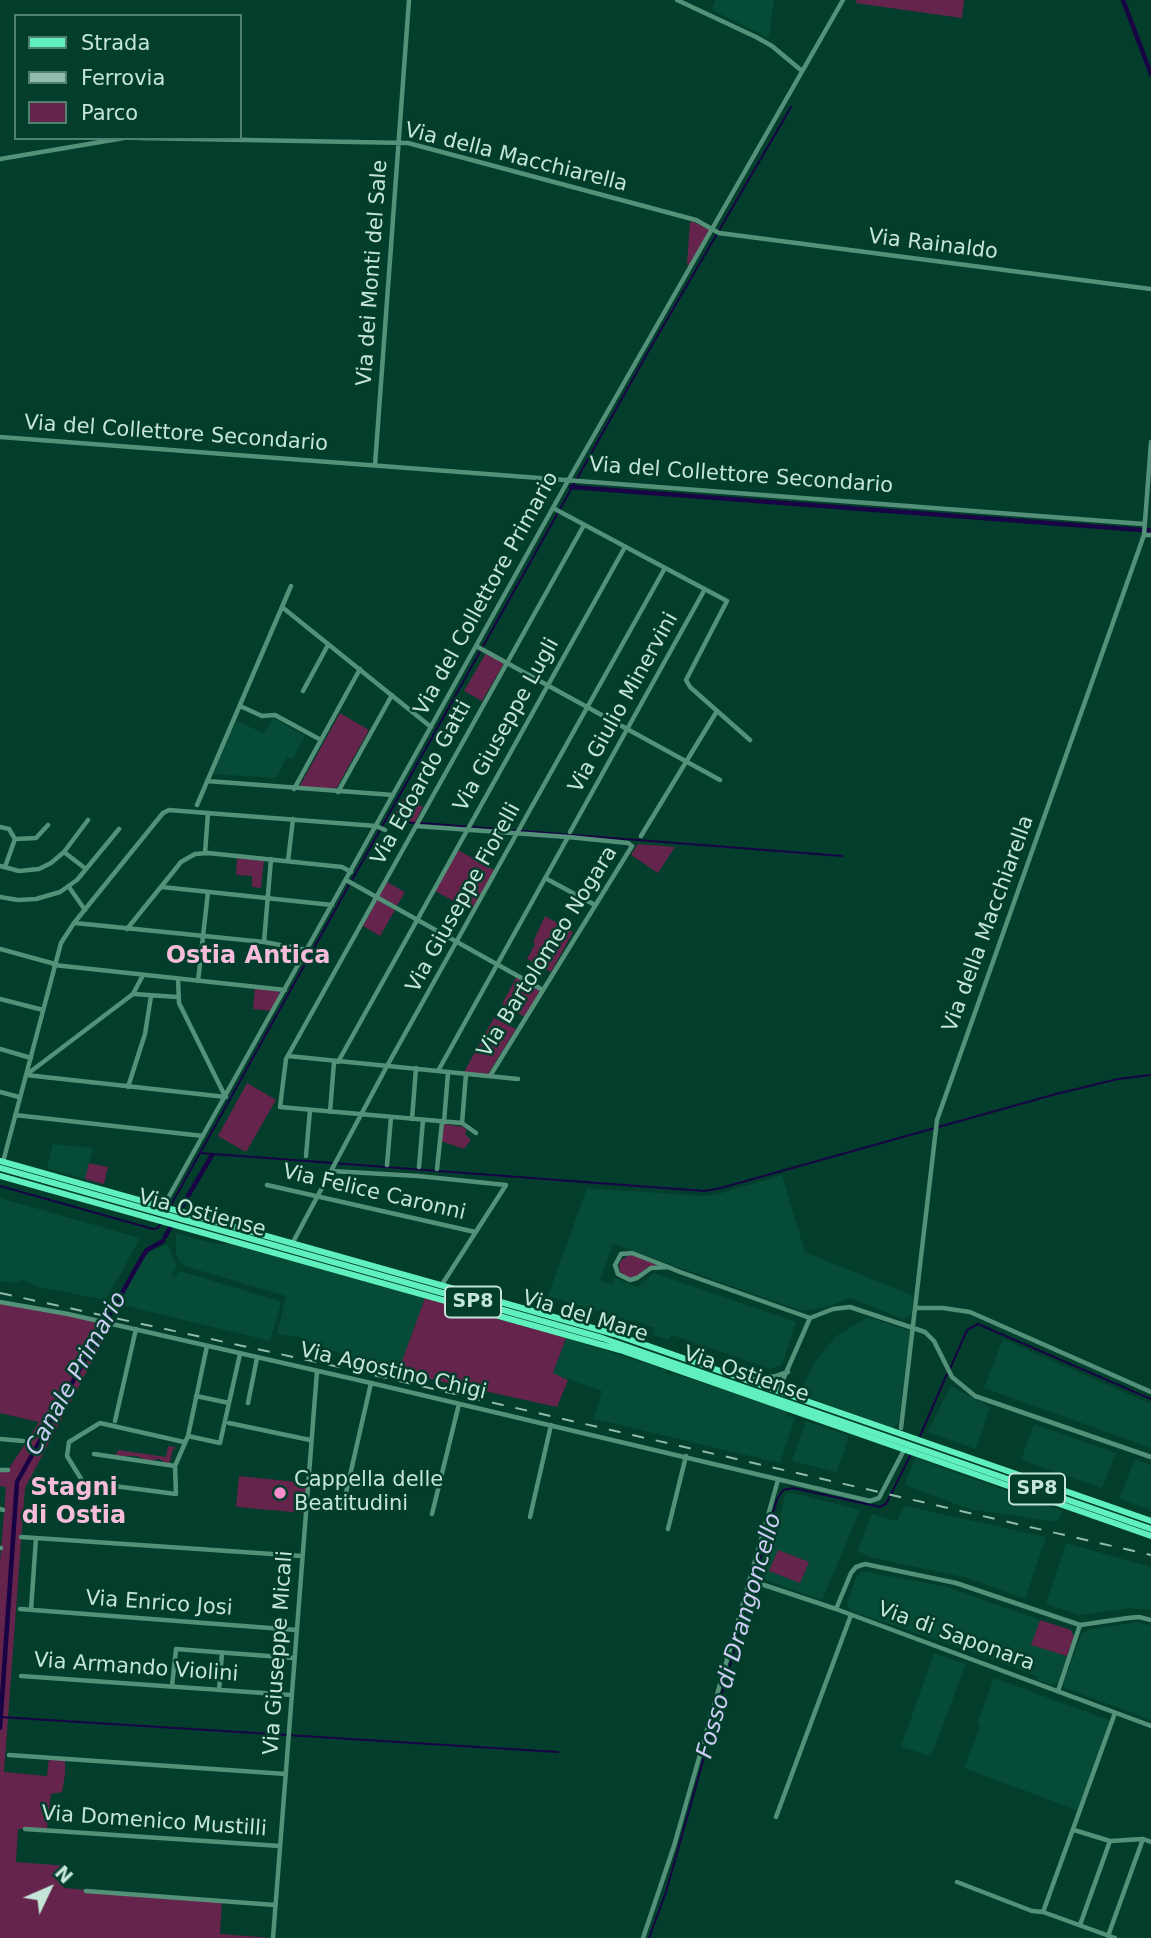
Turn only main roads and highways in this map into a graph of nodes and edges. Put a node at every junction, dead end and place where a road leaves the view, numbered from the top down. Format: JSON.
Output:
{"nodes":[{"id":1,"x":1,"y":1164,"type":"edge"},
{"id":2,"x":0,"y":1176,"type":"edge"},
{"id":3,"x":913,"y":1441,"type":"junction"},
{"id":4,"x":923,"y":1448,"type":"junction"},
{"id":5,"x":1151,"y":1521,"type":"edge"},
{"id":6,"x":1151,"y":1529,"type":"edge"},
{"id":7,"x":1151,"y":1536,"type":"edge"}],
"edges":[{"from":1,"to":3,"type":"main road","name":"Via del Mare","number":"SP8"},
{"from":1,"to":3,"type":"main road"},
{"from":2,"to":4,"type":"main road","name":"Via Ostiense"},
{"from":3,"to":4,"type":"main road","name":"Via del Mare","number":"SP8"},
{"from":4,"to":5,"type":"main road"},
{"from":4,"to":6,"type":"main road","name":"Via del Mare","number":"SP8"},
{"from":4,"to":7,"type":"main road","name":"Via Ostiense"}]}
